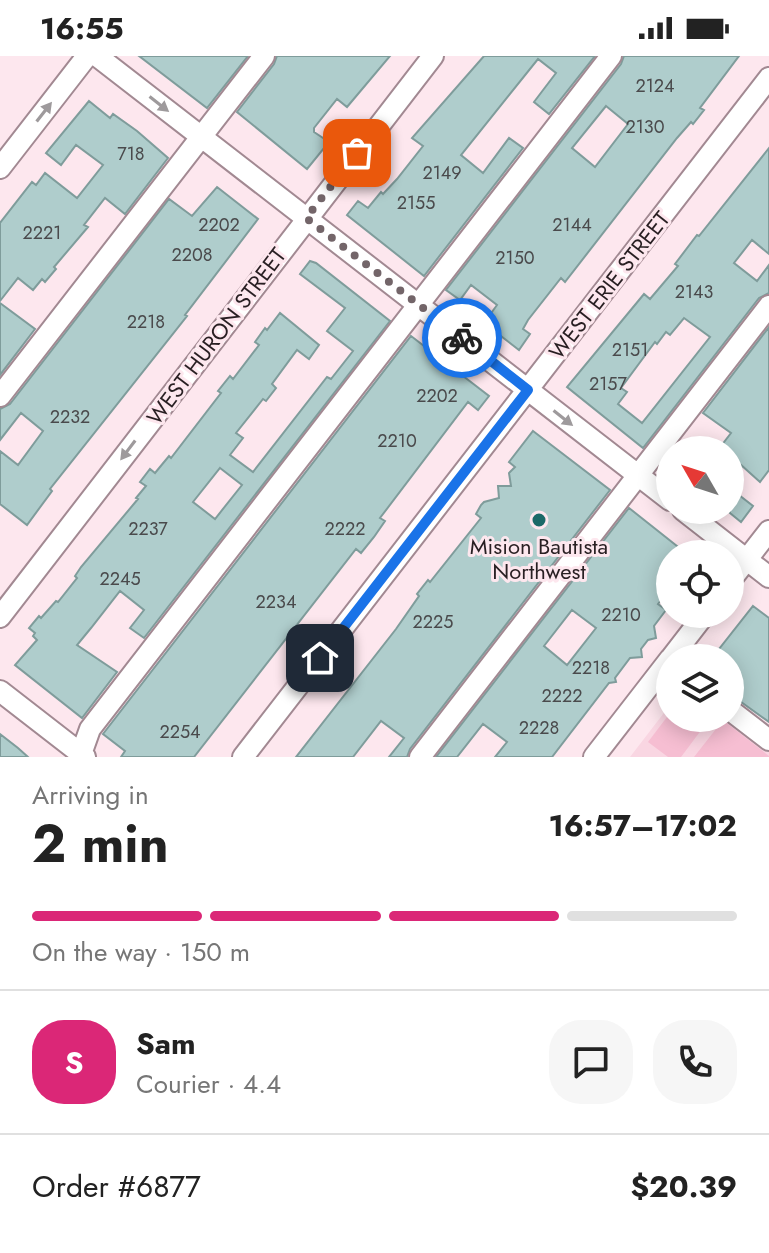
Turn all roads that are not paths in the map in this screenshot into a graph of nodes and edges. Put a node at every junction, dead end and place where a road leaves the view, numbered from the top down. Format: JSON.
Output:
{"nodes":[{"id":1,"x":87,"y":56,"type":"edge"},
{"id":2,"x":97,"y":56,"type":"edge"},
{"id":3,"x":264,"y":56,"type":"edge"},
{"id":4,"x":433,"y":56,"type":"edge"},
{"id":5,"x":611,"y":56,"type":"edge"},
{"id":6,"x":769,"y":78,"type":"edge"},
{"id":7,"x":202,"y":137,"type":"junction"},
{"id":8,"x":0,"y":168,"type":"edge"},
{"id":9,"x":306,"y":218,"type":"junction"},
{"id":10,"x":417,"y":304,"type":"junction"},
{"id":11,"x":769,"y":306,"type":"edge"},
{"id":12,"x":528,"y":390,"type":"junction"},
{"id":13,"x":0,"y":396,"type":"edge"},
{"id":14,"x":638,"y":475,"type":"junction"},
{"id":15,"x":656,"y":489,"type":"edge"},
{"id":16,"x":701,"y":524,"type":"edge"},
{"id":17,"x":769,"y":531,"type":"edge"},
{"id":18,"x":747,"y":560,"type":"junction"},
{"id":19,"x":744,"y":564,"type":"edge"},
{"id":20,"x":769,"y":577,"type":"edge"},
{"id":21,"x":0,"y":617,"type":"edge"},
{"id":22,"x":656,"y":679,"type":"edge"},
{"id":23,"x":0,"y":691,"type":"edge"},
{"id":24,"x":744,"y":721,"type":"edge"},
{"id":25,"x":769,"y":740,"type":"edge"},
{"id":26,"x":82,"y":756,"type":"edge"},
{"id":27,"x":243,"y":757,"type":"edge"},
{"id":28,"x":420,"y":757,"type":"edge"},
{"id":29,"x":594,"y":757,"type":"edge"}],
"edges":[{"from":8,"to":1,"type":"street","one_way":true},
{"from":2,"to":7,"type":"street","one_way":true},
{"from":3,"to":7,"type":"street"},
{"from":4,"to":9,"type":"street","name":"WEST HURON STREET"},
{"from":5,"to":10,"type":"street"},
{"from":6,"to":12,"type":"street","name":"WEST ERIE STREET"},
{"from":7,"to":9,"type":"street"},
{"from":7,"to":13,"type":"street"},
{"from":9,"to":10,"type":"street"},
{"from":9,"to":21,"type":"street","name":"WEST HURON STREET","one_way":true},
{"from":10,"to":12,"type":"street"},
{"from":10,"to":26,"type":"street"},
{"from":11,"to":14,"type":"street"},
{"from":12,"to":14,"type":"street","one_way":true},
{"from":12,"to":27,"type":"street","name":"WEST ERIE STREET"},
{"from":14,"to":15,"type":"street"},
{"from":14,"to":28,"type":"street"},
{"from":16,"to":18,"type":"street"},
{"from":17,"to":18,"type":"street"},
{"from":18,"to":19,"type":"street"},
{"from":18,"to":20,"type":"street"},
{"from":22,"to":29,"type":"street"},
{"from":23,"to":26,"type":"street"},
{"from":24,"to":25,"type":"street"}]}
